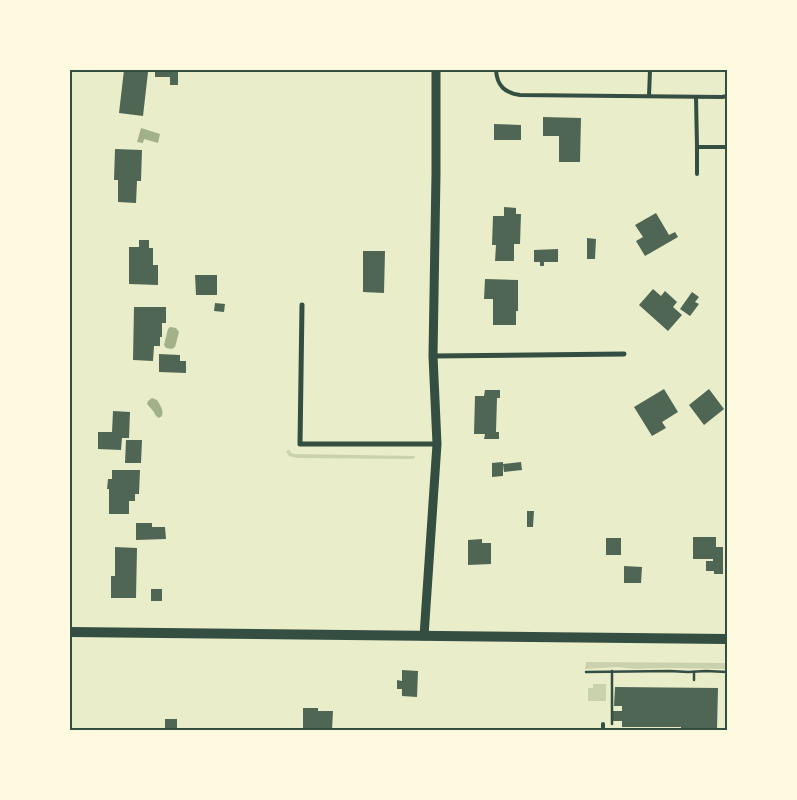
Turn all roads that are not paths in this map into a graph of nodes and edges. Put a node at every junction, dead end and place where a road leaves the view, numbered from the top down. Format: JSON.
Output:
{"nodes":[{"id":1,"x":436,"y":70,"type":"edge"},
{"id":2,"x":496,"y":70,"type":"edge"},
{"id":3,"x":650,"y":70,"type":"edge"},
{"id":4,"x":649,"y":96,"type":"junction"},
{"id":5,"x":727,"y":96,"type":"edge"},
{"id":6,"x":696,"y":97,"type":"junction"},
{"id":7,"x":697,"y":147,"type":"junction"},
{"id":8,"x":727,"y":147,"type":"edge"},
{"id":9,"x":697,"y":174,"type":"dead end"},
{"id":10,"x":302,"y":305,"type":"dead end"},
{"id":11,"x":624,"y":354,"type":"dead end"},
{"id":12,"x":433,"y":356,"type":"junction"},
{"id":13,"x":436,"y":444,"type":"junction"},
{"id":14,"x":70,"y":632,"type":"edge"},
{"id":15,"x":424,"y":636,"type":"junction"},
{"id":16,"x":727,"y":639,"type":"edge"},
{"id":17,"x":603,"y":724,"type":"dead end"},
{"id":18,"x":603,"y":730,"type":"edge"}],
"edges":[{"from":1,"to":12,"type":"street"},
{"from":2,"to":4,"type":"lane"},
{"from":3,"to":4,"type":"lane"},
{"from":4,"to":6,"type":"lane"},
{"from":5,"to":6,"type":"lane"},
{"from":6,"to":7,"type":"lane"},
{"from":7,"to":8,"type":"lane"},
{"from":7,"to":9,"type":"lane"},
{"from":10,"to":13,"type":"street"},
{"from":11,"to":12,"type":"street"},
{"from":12,"to":13,"type":"street"},
{"from":13,"to":15,"type":"street"},
{"from":14,"to":15,"type":"main road"},
{"from":15,"to":16,"type":"main road"},
{"from":17,"to":18,"type":"lane"}]}
